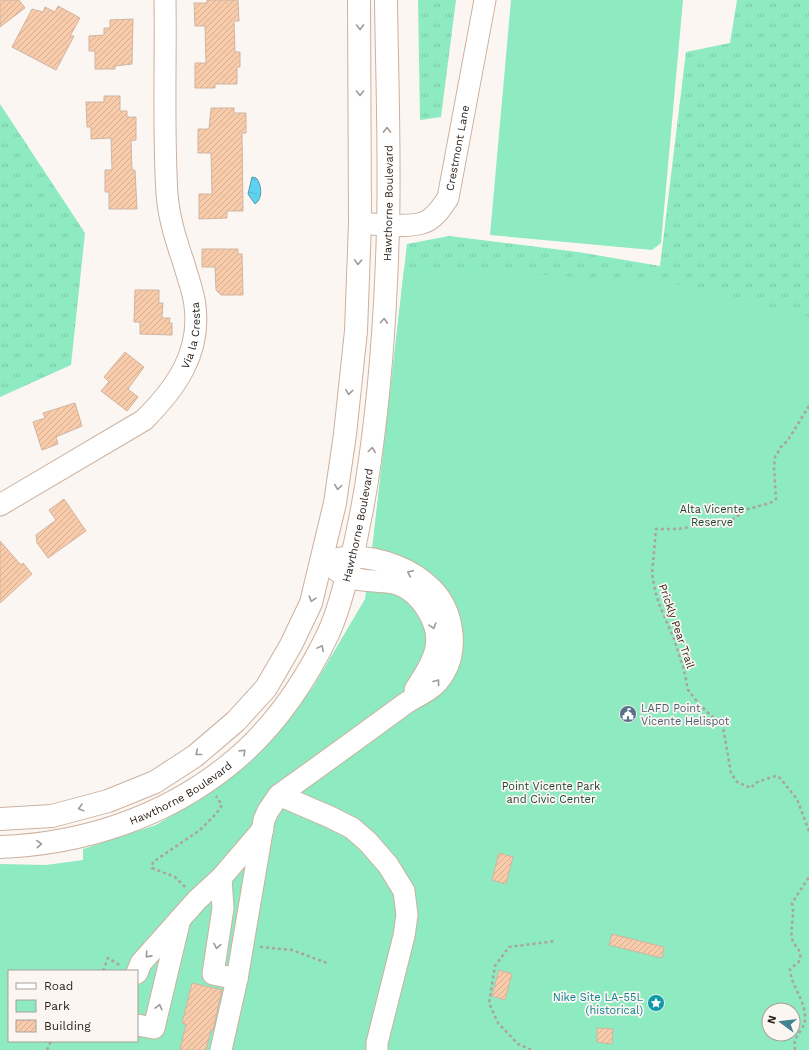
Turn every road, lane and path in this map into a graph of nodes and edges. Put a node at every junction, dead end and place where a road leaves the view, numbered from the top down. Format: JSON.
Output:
{"nodes":[{"id":1,"x":165,"y":0,"type":"edge"},
{"id":2,"x":359,"y":0,"type":"edge"},
{"id":3,"x":386,"y":0,"type":"edge"},
{"id":4,"x":485,"y":0,"type":"edge"},
{"id":5,"x":360,"y":223,"type":"junction"},
{"id":6,"x":388,"y":225,"type":"junction"},
{"id":7,"x":809,"y":406,"type":"edge"},
{"id":8,"x":0,"y":505,"type":"edge"},
{"id":9,"x":322,"y":561,"type":"junction"},
{"id":10,"x":350,"y":567,"type":"junction"},
{"id":11,"x":216,"y":796,"type":"dead end"},
{"id":12,"x":279,"y":796,"type":"junction"},
{"id":13,"x":0,"y":819,"type":"edge"},
{"id":14,"x":263,"y":830,"type":"junction"},
{"id":15,"x":809,"y":831,"type":"edge"},
{"id":16,"x":0,"y":847,"type":"edge"},
{"id":17,"x":809,"y":877,"type":"edge"},
{"id":18,"x":221,"y":878,"type":"junction"},
{"id":19,"x":190,"y":892,"type":"dead end"},
{"id":20,"x":180,"y":919,"type":"junction"},
{"id":21,"x":555,"y":941,"type":"dead end"},
{"id":22,"x":243,"y":944,"type":"junction"},
{"id":23,"x":327,"y":963,"type":"dead end"},
{"id":24,"x":102,"y":970,"type":"edge"},
{"id":25,"x":131,"y":970,"type":"edge"},
{"id":26,"x":237,"y":979,"type":"junction"},
{"id":27,"x":138,"y":1025,"type":"edge"},
{"id":28,"x":221,"y":1050,"type":"edge"},
{"id":29,"x":377,"y":1050,"type":"edge"},
{"id":30,"x":531,"y":1050,"type":"edge"},
{"id":31,"x":795,"y":1050,"type":"edge"}],
"edges":[{"from":1,"to":8,"type":"street","name":"Via la Cresta"},
{"from":2,"to":5,"type":"main road","name":"Hawthorne Boulevard","one_way":true},
{"from":6,"to":3,"type":"main road","name":"Hawthorne Boulevard","one_way":true},
{"from":4,"to":6,"type":"street","name":"Crestmont Lane"},
{"from":5,"to":6,"type":"street","name":"Crestmont Lane"},
{"from":5,"to":9,"type":"main road","name":"Hawthorne Boulevard","one_way":true},
{"from":10,"to":6,"type":"main road","name":"Hawthorne Boulevard","one_way":true},
{"from":7,"to":15,"type":"path","name":"Prickly Pear Trail"},
{"from":9,"to":10,"type":"street"},
{"from":9,"to":13,"type":"main road","name":"Hawthorne Boulevard","one_way":true},
{"from":10,"to":12,"type":"street"},
{"from":16,"to":10,"type":"main road","name":"Hawthorne Boulevard","one_way":true},
{"from":11,"to":19,"type":"path"},
{"from":12,"to":14,"type":"street"},
{"from":12,"to":29,"type":"street"},
{"from":14,"to":18,"type":"street"},
{"from":14,"to":22,"type":"street"},
{"from":17,"to":31,"type":"path"},
{"from":18,"to":20,"type":"street"},
{"from":18,"to":26,"type":"street","one_way":true},
{"from":20,"to":25,"type":"street","one_way":true},
{"from":27,"to":20,"type":"street","one_way":true},
{"from":21,"to":30,"type":"path"},
{"from":22,"to":23,"type":"path"},
{"from":22,"to":26,"type":"street"},
{"from":24,"to":25,"type":"path"},
{"from":26,"to":28,"type":"street"}]}
